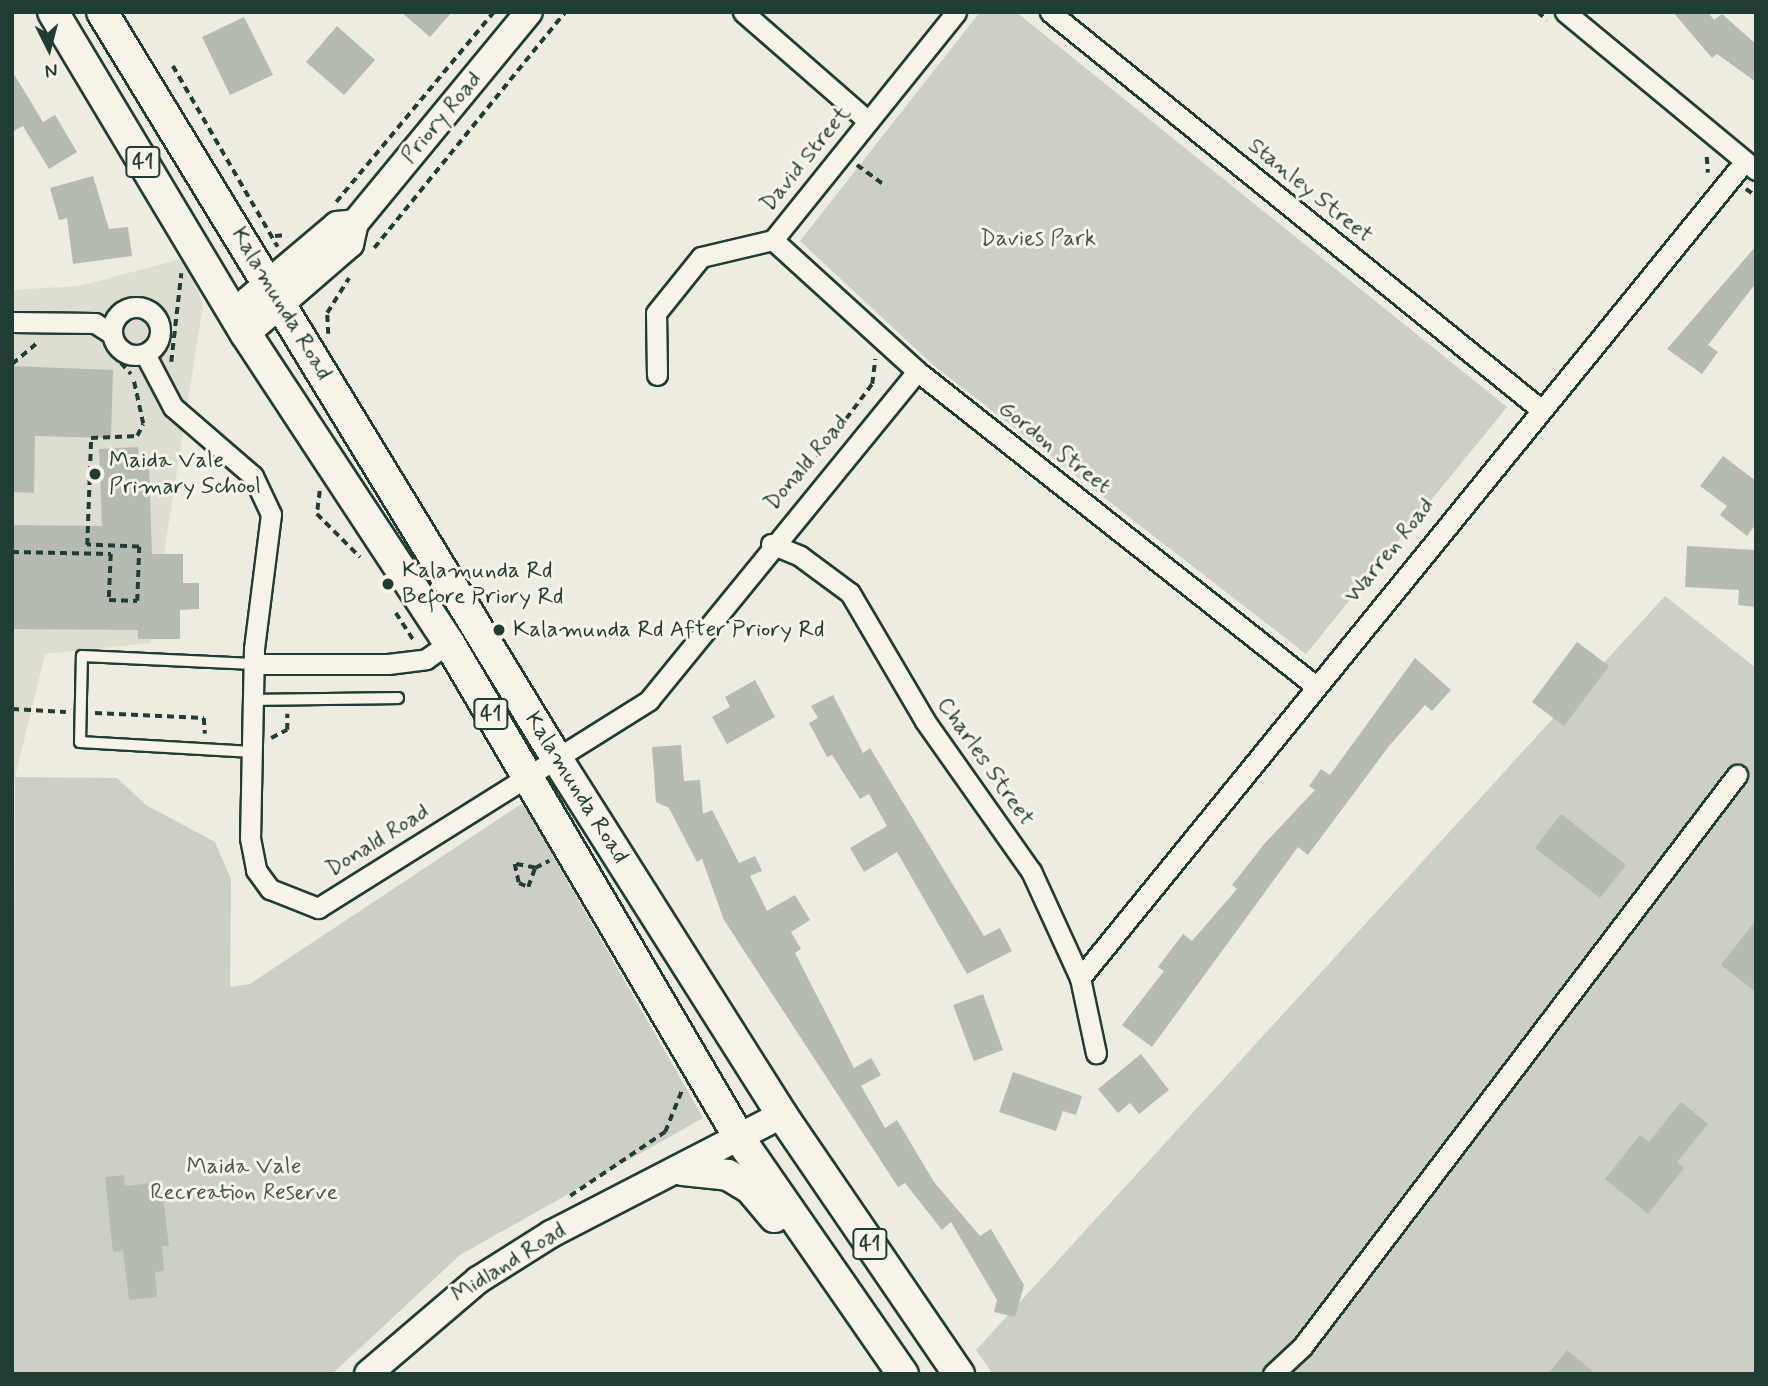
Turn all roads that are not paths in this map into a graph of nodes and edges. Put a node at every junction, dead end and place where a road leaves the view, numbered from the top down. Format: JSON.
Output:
{"nodes":[{"id":1,"x":53,"y":12,"type":"edge"},
{"id":2,"x":102,"y":12,"type":"edge"},
{"id":3,"x":529,"y":12,"type":"edge"},
{"id":4,"x":743,"y":12,"type":"edge"},
{"id":5,"x":956,"y":12,"type":"edge"},
{"id":6,"x":1050,"y":12,"type":"edge"},
{"id":7,"x":1561,"y":21,"type":"edge"},
{"id":8,"x":869,"y":121,"type":"junction"},
{"id":9,"x":1750,"y":165,"type":"edge"},
{"id":10,"x":773,"y":240,"type":"junction"},
{"id":11,"x":276,"y":295,"type":"junction"},
{"id":12,"x":12,"y":322,"type":"edge"},
{"id":13,"x":240,"y":323,"type":"junction"},
{"id":14,"x":109,"y":342,"type":"junction"},
{"id":15,"x":145,"y":354,"type":"junction"},
{"id":16,"x":916,"y":371,"type":"junction"},
{"id":17,"x":657,"y":375,"type":"dead end"},
{"id":18,"x":1539,"y":408,"type":"junction"},
{"id":19,"x":771,"y":544,"type":"junction"},
{"id":20,"x":449,"y":643,"type":"junction"},
{"id":21,"x":254,"y":664,"type":"junction"},
{"id":22,"x":1314,"y":684,"type":"junction"},
{"id":23,"x":397,"y":698,"type":"dead end"},
{"id":24,"x":253,"y":700,"type":"junction"},
{"id":25,"x":252,"y":744,"type":"junction"},
{"id":26,"x":557,"y":759,"type":"junction"},
{"id":27,"x":1737,"y":775,"type":"dead end"},
{"id":28,"x":527,"y":776,"type":"junction"},
{"id":29,"x":1080,"y":978,"type":"junction"},
{"id":30,"x":1096,"y":1054,"type":"dead end"},
{"id":31,"x":778,"y":1107,"type":"junction"},
{"id":32,"x":737,"y":1132,"type":"junction"},
{"id":33,"x":674,"y":1172,"type":"junction"},
{"id":34,"x":870,"y":1329,"type":"junction"},
{"id":35,"x":368,"y":1374,"type":"edge"},
{"id":36,"x":904,"y":1374,"type":"edge"},
{"id":37,"x":959,"y":1374,"type":"edge"},
{"id":38,"x":1273,"y":1374,"type":"edge"}],
"edges":[{"from":1,"to":13,"type":"main road","name":"Kalamunda Road","number":"41"},
{"from":2,"to":11,"type":"main road","name":"Kalamunda Road","number":"41"},
{"from":3,"to":11,"type":"main road","name":"Priory Road"},
{"from":4,"to":8,"type":"street"},
{"from":5,"to":8,"type":"street","name":"David Street"},
{"from":6,"to":18,"type":"street","name":"Stanley Street"},
{"from":7,"to":9,"type":"street"},
{"from":8,"to":10,"type":"street","name":"David Street"},
{"from":9,"to":18,"type":"street","name":"Warren Road"},
{"from":10,"to":16,"type":"street","name":"Gordon Street"},
{"from":10,"to":17,"type":"street","name":"David Street"},
{"from":11,"to":13,"type":"main road","name":"Priory Road"},
{"from":11,"to":26,"type":"main road","name":"Kalamunda Road","number":"41"},
{"from":12,"to":14,"type":"street"},
{"from":13,"to":20,"type":"main road","name":"Kalamunda Road","number":"41"},
{"from":14,"to":15,"type":"street"},
{"from":14,"to":15,"type":"street"},
{"from":15,"to":21,"type":"street","name":"Donald Road"},
{"from":16,"to":19,"type":"street","name":"Donald Road"},
{"from":16,"to":22,"type":"street","name":"Gordon Street"},
{"from":18,"to":22,"type":"street","name":"Warren Road"},
{"from":19,"to":26,"type":"street","name":"Donald Road"},
{"from":19,"to":29,"type":"street","name":"Charles Street"},
{"from":20,"to":21,"type":"street"},
{"from":20,"to":28,"type":"main road","name":"Kalamunda Road","number":"41"},
{"from":21,"to":24,"type":"street","name":"Donald Road"},
{"from":21,"to":25,"type":"lane"},
{"from":22,"to":29,"type":"street","name":"Warren Road"},
{"from":23,"to":24,"type":"lane"},
{"from":24,"to":25,"type":"street","name":"Donald Road"},
{"from":25,"to":28,"type":"street","name":"Donald Road"},
{"from":26,"to":28,"type":"street","name":"Donald Road"},
{"from":26,"to":31,"type":"main road","name":"Kalamunda Road","number":"41"},
{"from":27,"to":38,"type":"street"},
{"from":28,"to":32,"type":"main road","name":"Kalamunda Road","number":"41"},
{"from":29,"to":30,"type":"street","name":"Charles Street"},
{"from":31,"to":32,"type":"main road","name":"Midland Road"},
{"from":31,"to":37,"type":"main road","name":"Kalamunda Road","number":"41"},
{"from":32,"to":33,"type":"main road","name":"Midland Road"},
{"from":32,"to":34,"type":"main road","name":"Kalamunda Road","number":"41"},
{"from":33,"to":34,"type":"main road"},
{"from":33,"to":35,"type":"main road","name":"Midland Road"},
{"from":34,"to":36,"type":"main road","name":"Kalamunda Road","number":"41"}]}
